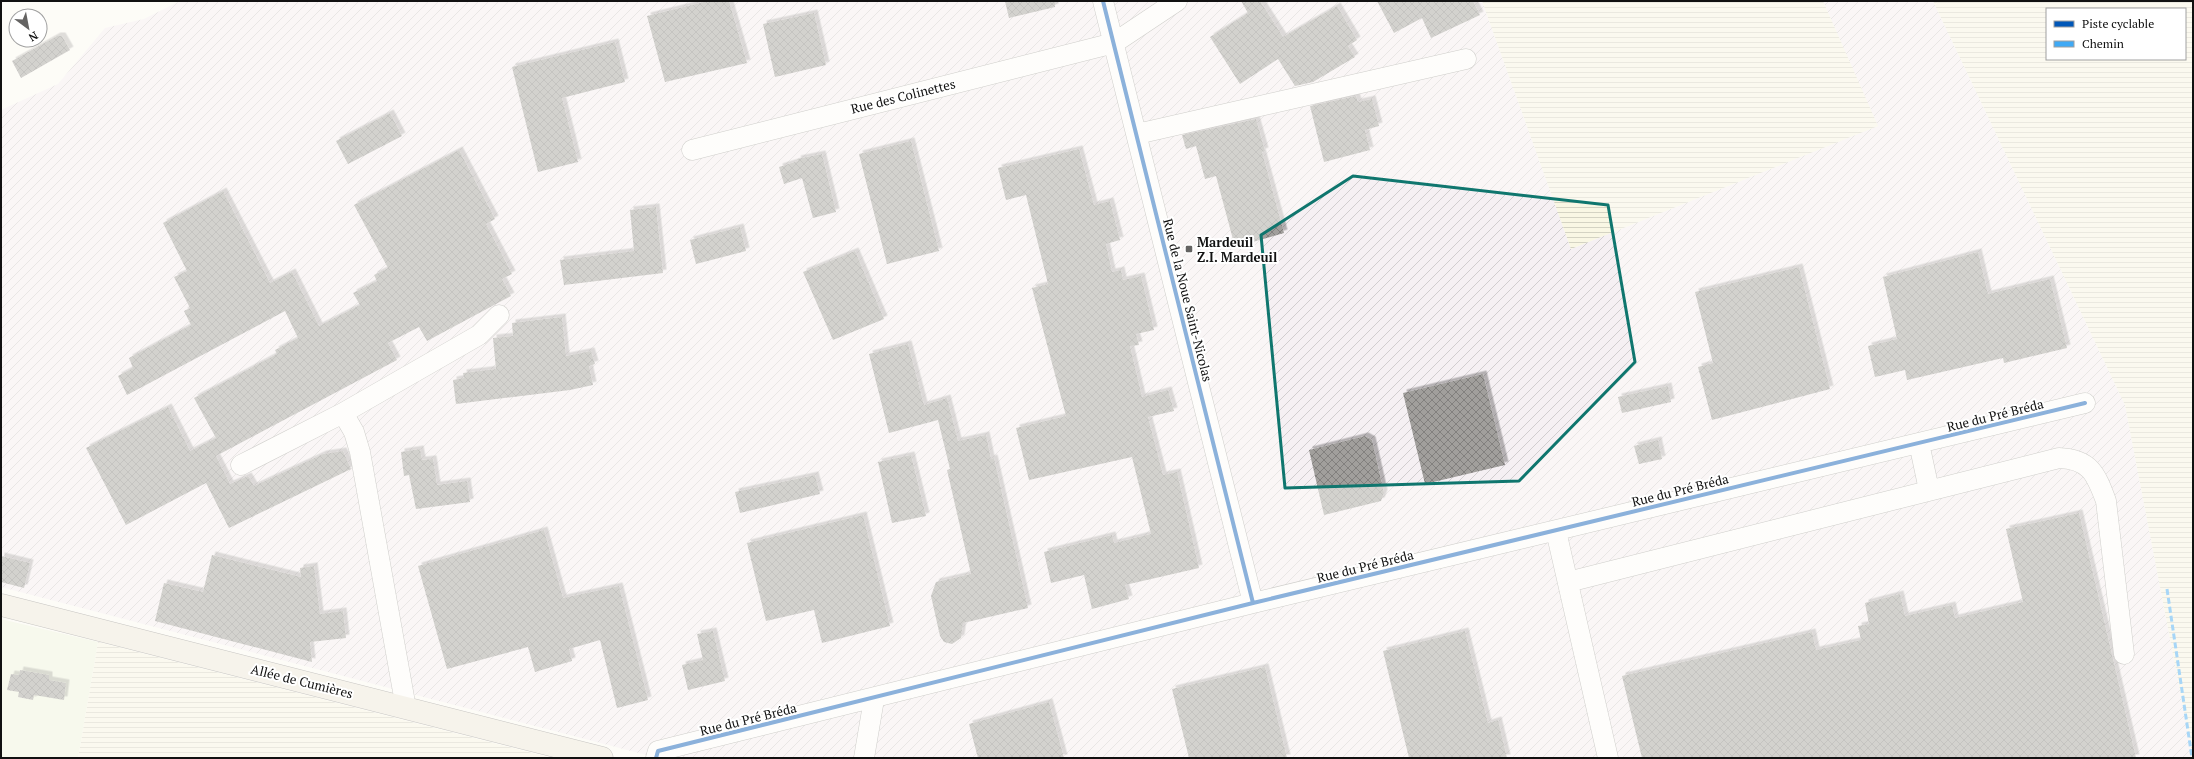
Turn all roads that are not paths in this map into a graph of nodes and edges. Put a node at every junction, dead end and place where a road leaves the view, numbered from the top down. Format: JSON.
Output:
{"nodes":[{"id":1,"x":1103,"y":1,"type":"edge"},
{"id":2,"x":1177,"y":1,"type":"edge"},
{"id":3,"x":1114,"y":43,"type":"junction"},
{"id":4,"x":1466,"y":59,"type":"dead end"},
{"id":5,"x":1137,"y":134,"type":"junction"},
{"id":6,"x":692,"y":150,"type":"dead end"},
{"id":7,"x":499,"y":315,"type":"dead end"},
{"id":8,"x":2085,"y":403,"type":"dead end"},
{"id":9,"x":343,"y":413,"type":"junction"},
{"id":10,"x":1918,"y":443,"type":"junction"},
{"id":11,"x":241,"y":466,"type":"dead end"},
{"id":12,"x":1929,"y":490,"type":"junction"},
{"id":13,"x":1556,"y":530,"type":"junction"},
{"id":14,"x":1568,"y":582,"type":"junction"},
{"id":15,"x":1253,"y":604,"type":"junction"},
{"id":16,"x":1,"y":605,"type":"edge"},
{"id":17,"x":2124,"y":654,"type":"dead end"},
{"id":18,"x":874,"y":698,"type":"junction"},
{"id":19,"x":406,"y":708,"type":"junction"},
{"id":20,"x":602,"y":758,"type":"edge"},
{"id":21,"x":656,"y":758,"type":"edge"},
{"id":22,"x":864,"y":758,"type":"edge"},
{"id":23,"x":1608,"y":758,"type":"edge"}],
"edges":[{"from":1,"to":3,"type":"street","name":"Rue de la Noue Saint-Nicolas"},
{"from":2,"to":3,"type":"street","name":"Rue des Colinettes"},
{"from":3,"to":5,"type":"street","name":"Rue de la Noue Saint-Nicolas"},
{"from":3,"to":6,"type":"street","name":"Rue des Colinettes"},
{"from":4,"to":5,"type":"street"},
{"from":5,"to":15,"type":"street","name":"Rue de la Noue Saint-Nicolas"},
{"from":7,"to":9,"type":"street"},
{"from":8,"to":10,"type":"street","name":"Rue du Pré Bréda"},
{"from":9,"to":11,"type":"street"},
{"from":9,"to":19,"type":"street"},
{"from":10,"to":12,"type":"street"},
{"from":10,"to":13,"type":"street","name":"Rue du Pré Bréda"},
{"from":12,"to":14,"type":"street"},
{"from":12,"to":17,"type":"street"},
{"from":13,"to":14,"type":"street"},
{"from":13,"to":15,"type":"street","name":"Rue du Pré Bréda"},
{"from":14,"to":23,"type":"street"},
{"from":15,"to":18,"type":"street","name":"Rue du Pré Bréda"},
{"from":16,"to":19,"type":"main road","name":"Allée de Cumières"},
{"from":18,"to":21,"type":"street","name":"Rue du Pré Bréda"},
{"from":18,"to":22,"type":"street"},
{"from":19,"to":20,"type":"main road","name":"Allée de Cumières"}]}
